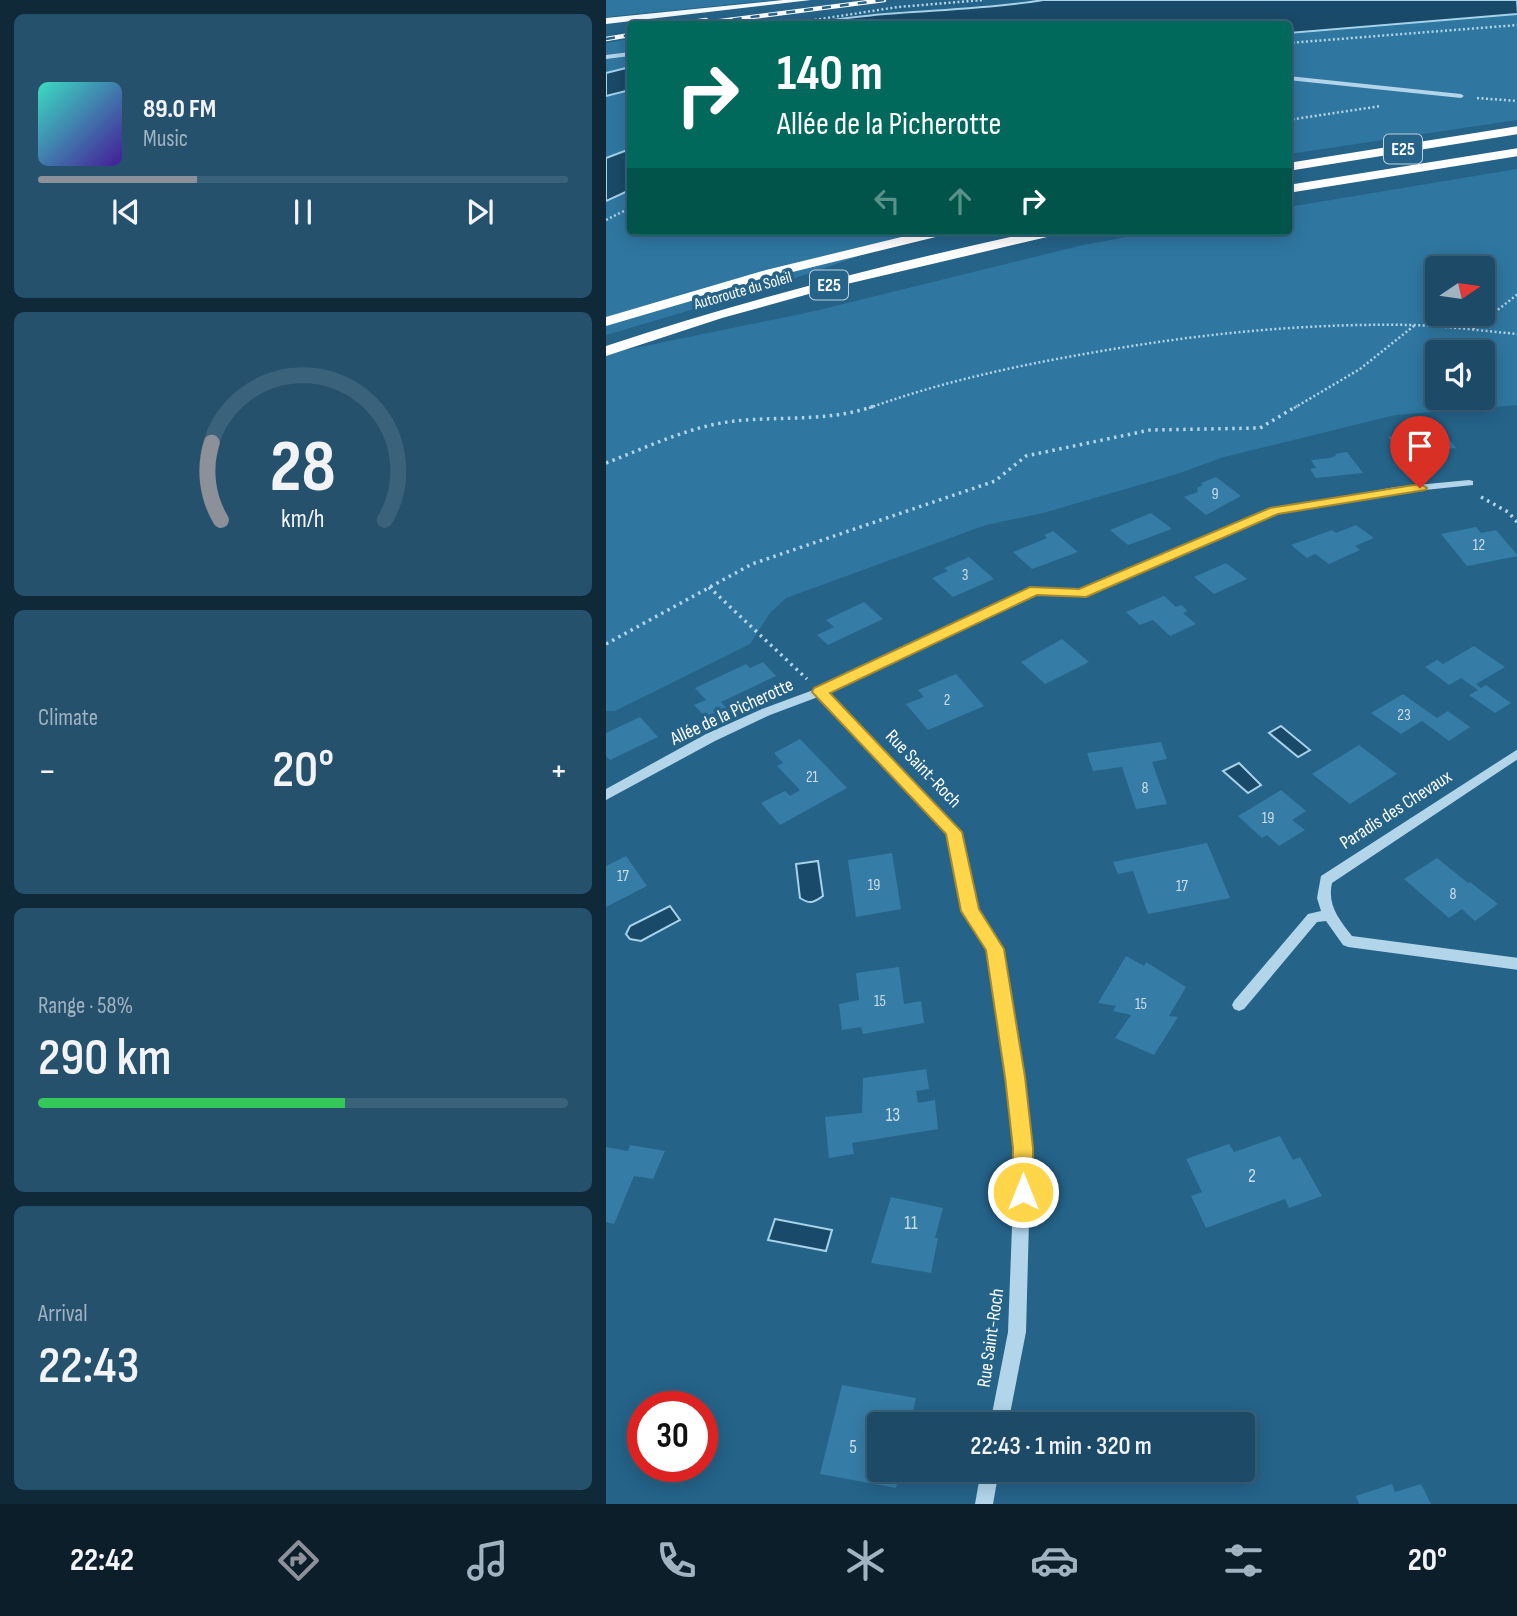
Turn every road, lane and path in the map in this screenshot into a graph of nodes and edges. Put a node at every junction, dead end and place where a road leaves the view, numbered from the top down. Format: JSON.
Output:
{"nodes":[{"id":1,"x":807,"y":0,"type":"edge"},
{"id":2,"x":983,"y":0,"type":"edge"},
{"id":3,"x":606,"y":21,"type":"edge"},
{"id":4,"x":807,"y":21,"type":"edge"},
{"id":5,"x":1518,"y":25,"type":"edge"},
{"id":6,"x":1292,"y":43,"type":"edge"},
{"id":7,"x":627,"y":54,"type":"edge"},
{"id":8,"x":606,"y":57,"type":"edge"},
{"id":9,"x":1292,"y":78,"type":"edge"},
{"id":10,"x":1461,"y":96,"type":"joint"},
{"id":11,"x":1518,"y":101,"type":"edge"},
{"id":12,"x":1393,"y":105,"type":"dead end"},
{"id":13,"x":1292,"y":119,"type":"edge"},
{"id":14,"x":1518,"y":130,"type":"edge"},
{"id":15,"x":1518,"y":152,"type":"edge"},
{"id":16,"x":1292,"y":166,"type":"edge"},
{"id":17,"x":1292,"y":188,"type":"edge"},
{"id":18,"x":627,"y":210,"type":"edge"},
{"id":19,"x":606,"y":220,"type":"edge"},
{"id":20,"x":927,"y":235,"type":"edge"},
{"id":21,"x":1037,"y":235,"type":"edge"},
{"id":22,"x":1518,"y":294,"type":"edge"},
{"id":23,"x":606,"y":322,"type":"edge"},
{"id":24,"x":1416,"y":325,"type":"junction"},
{"id":25,"x":1473,"y":329,"type":"junction"},
{"id":26,"x":1518,"y":334,"type":"edge"},
{"id":27,"x":606,"y":351,"type":"edge"},
{"id":28,"x":606,"y":463,"type":"edge"},
{"id":29,"x":1469,"y":483,"type":"joint"},
{"id":30,"x":1518,"y":523,"type":"edge"},
{"id":31,"x":709,"y":587,"type":"junction"},
{"id":32,"x":606,"y":644,"type":"edge"},
{"id":33,"x":820,"y":692,"type":"junction"},
{"id":34,"x":1518,"y":753,"type":"edge"},
{"id":35,"x":606,"y":795,"type":"edge"},
{"id":36,"x":1328,"y":915,"type":"junction"},
{"id":37,"x":1518,"y":964,"type":"edge"},
{"id":38,"x":1240,"y":1005,"type":"dead end"},
{"id":39,"x":1001,"y":1412,"type":"edge"},
{"id":40,"x":988,"y":1482,"type":"edge"},
{"id":41,"x":984,"y":1504,"type":"edge"}],
"edges":[{"from":1,"to":3,"type":"main road"},
{"from":2,"to":4,"type":"path"},
{"from":5,"to":6,"type":"path"},
{"from":7,"to":8,"type":"street"},
{"from":9,"to":10,"type":"street"},
{"from":10,"to":11,"type":"path"},
{"from":12,"to":13,"type":"path"},
{"from":14,"to":16,"type":"highway","number":"E25"},
{"from":15,"to":17,"type":"highway","number":"E25"},
{"from":18,"to":19,"type":"path"},
{"from":20,"to":23,"type":"highway","name":"Autoroute du Soleil","number":"E25"},
{"from":21,"to":27,"type":"highway","name":"Autoroute du Soleil","number":"E25"},
{"from":22,"to":25,"type":"path"},
{"from":24,"to":25,"type":"path"},
{"from":24,"to":28,"type":"path"},
{"from":24,"to":31,"type":"path"},
{"from":25,"to":26,"type":"path"},
{"from":29,"to":30,"type":"path"},
{"from":29,"to":33,"type":"street","name":"Allée de la Picherotte"},
{"from":31,"to":32,"type":"path"},
{"from":31,"to":33,"type":"path"},
{"from":33,"to":35,"type":"street","name":"Allée de la Picherotte"},
{"from":33,"to":39,"type":"street","name":"Rue Saint-Roch"},
{"from":34,"to":36,"type":"street","name":"Paradis des Chevaux"},
{"from":36,"to":37,"type":"street"},
{"from":36,"to":38,"type":"street"},
{"from":40,"to":41,"type":"street"}]}
